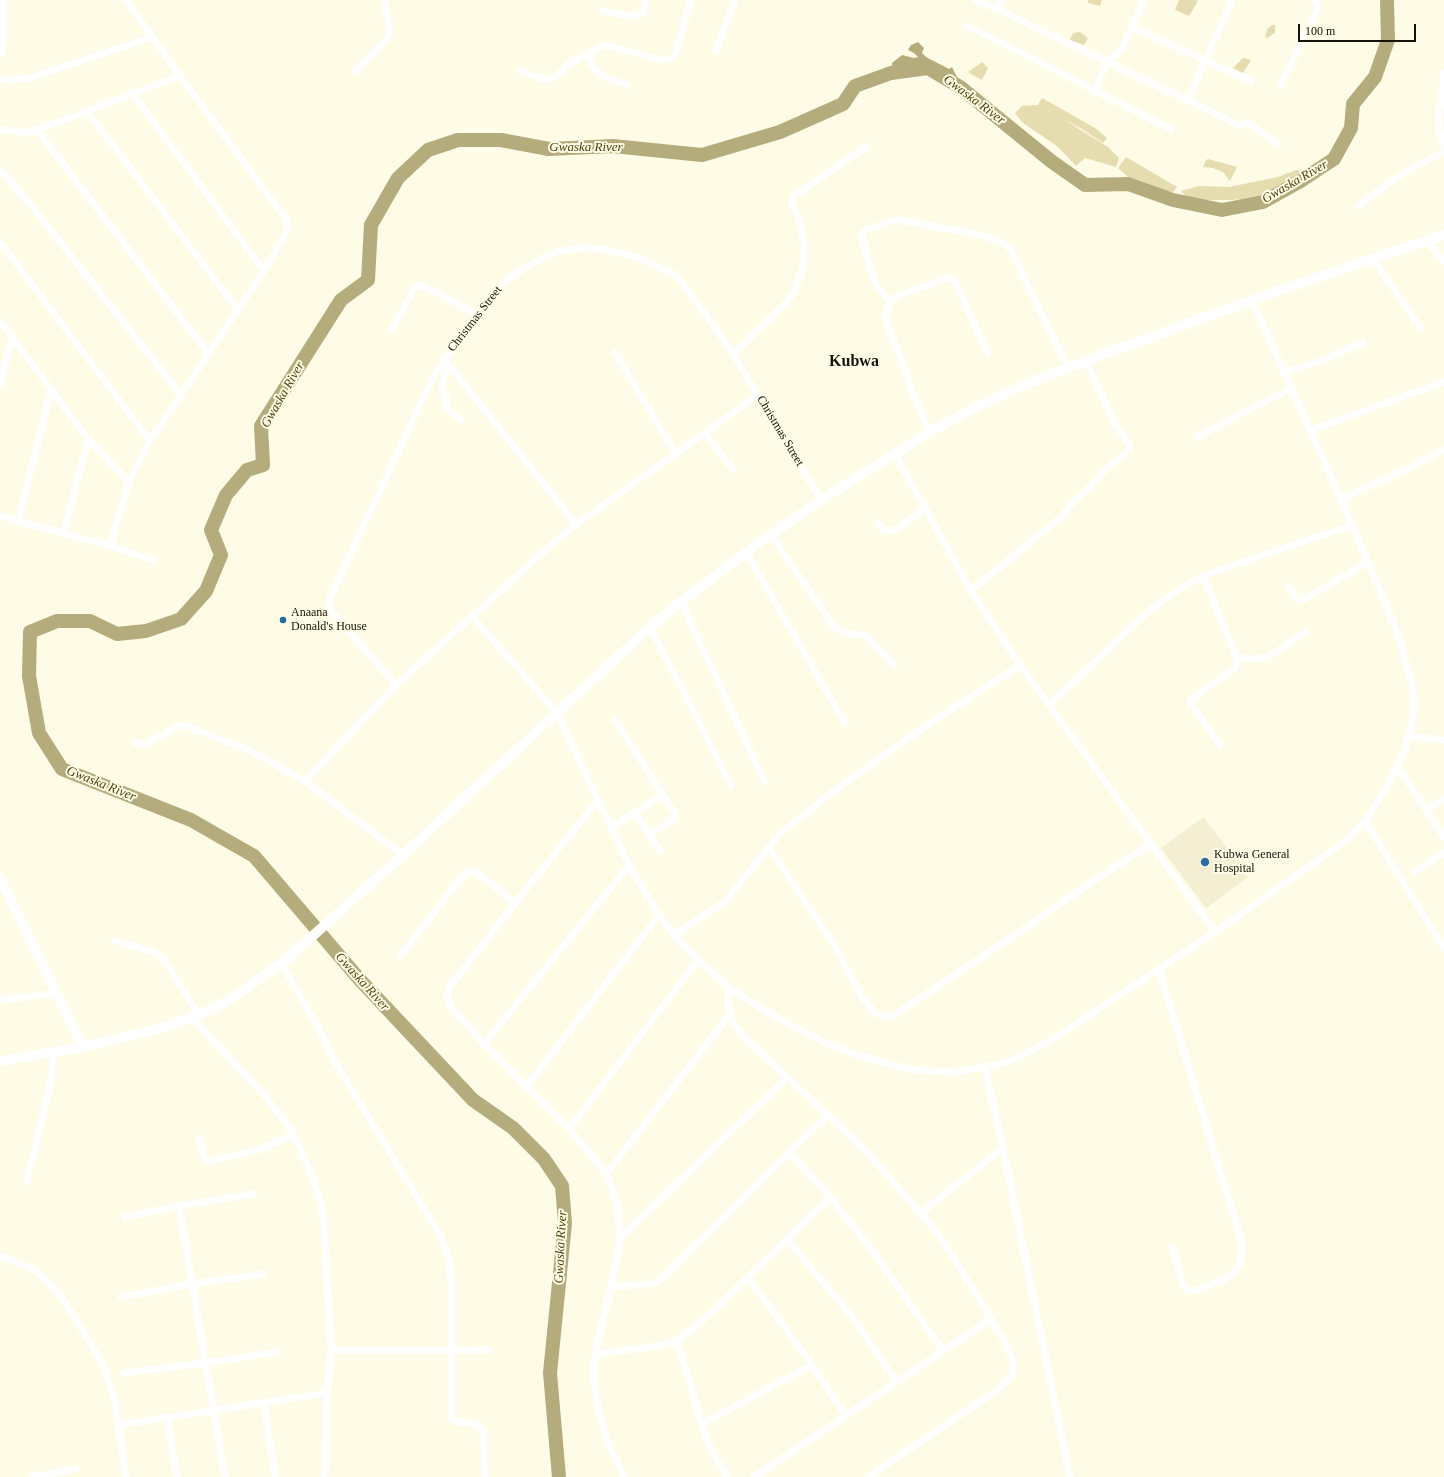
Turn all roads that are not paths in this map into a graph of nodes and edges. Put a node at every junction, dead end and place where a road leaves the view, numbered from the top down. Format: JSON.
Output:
{"nodes":[{"id":1,"x":2,"y":0,"type":"edge"},
{"id":2,"x":126,"y":0,"type":"edge"},
{"id":3,"x":384,"y":0,"type":"edge"},
{"id":4,"x":646,"y":0,"type":"edge"},
{"id":5,"x":691,"y":0,"type":"edge"},
{"id":6,"x":735,"y":0,"type":"edge"},
{"id":7,"x":976,"y":0,"type":"edge"},
{"id":8,"x":1001,"y":0,"type":"edge"},
{"id":9,"x":1144,"y":0,"type":"edge"},
{"id":10,"x":1232,"y":0,"type":"edge"},
{"id":11,"x":1315,"y":0,"type":"edge"},
{"id":12,"x":997,"y":9,"type":"junction"},
{"id":13,"x":602,"y":11,"type":"dead end"},
{"id":14,"x":967,"y":26,"type":"dead end"},
{"id":15,"x":1133,"y":27,"type":"junction"},
{"id":16,"x":152,"y":37,"type":"junction"},
{"id":17,"x":716,"y":51,"type":"dead end"},
{"id":18,"x":0,"y":53,"type":"edge"},
{"id":19,"x":590,"y":54,"type":"junction"},
{"id":20,"x":1206,"y":61,"type":"junction"},
{"id":21,"x":1107,"y":62,"type":"junction"},
{"id":22,"x":356,"y":71,"type":"dead end"},
{"id":23,"x":520,"y":71,"type":"dead end"},
{"id":24,"x":1444,"y":73,"type":"edge"},
{"id":25,"x":180,"y":76,"type":"junction"},
{"id":26,"x":0,"y":79,"type":"edge"},
{"id":27,"x":1252,"y":81,"type":"dead end"},
{"id":28,"x":627,"y":85,"type":"dead end"},
{"id":29,"x":1280,"y":86,"type":"dead end"},
{"id":30,"x":1095,"y":91,"type":"junction"},
{"id":31,"x":133,"y":94,"type":"junction"},
{"id":32,"x":1188,"y":100,"type":"junction"},
{"id":33,"x":1442,"y":107,"type":"edge"},
{"id":34,"x":87,"y":112,"type":"junction"},
{"id":35,"x":0,"y":129,"type":"edge"},
{"id":36,"x":1171,"y":129,"type":"dead end"},
{"id":37,"x":38,"y":130,"type":"junction"},
{"id":38,"x":1277,"y":144,"type":"dead end"},
{"id":39,"x":1444,"y":144,"type":"edge"},
{"id":40,"x":866,"y":147,"type":"dead end"},
{"id":41,"x":1444,"y":151,"type":"edge"},
{"id":42,"x":0,"y":170,"type":"edge"},
{"id":43,"x":1358,"y":206,"type":"dead end"},
{"id":44,"x":1444,"y":235,"type":"edge"},
{"id":45,"x":1426,"y":241,"type":"junction"},
{"id":46,"x":0,"y":242,"type":"edge"},
{"id":47,"x":1372,"y":259,"type":"junction"},
{"id":48,"x":1444,"y":262,"type":"edge"},
{"id":49,"x":264,"y":271,"type":"junction"},
{"id":50,"x":1252,"y":300,"type":"junction"},
{"id":51,"x":890,"y":301,"type":"junction"},
{"id":52,"x":238,"y":310,"type":"junction"},
{"id":53,"x":477,"y":314,"type":"junction"},
{"id":54,"x":0,"y":322,"type":"edge"},
{"id":55,"x":1420,"y":327,"type":"dead end"},
{"id":56,"x":392,"y":329,"type":"dead end"},
{"id":57,"x":12,"y":337,"type":"junction"},
{"id":58,"x":1363,"y":342,"type":"dead end"},
{"id":59,"x":208,"y":353,"type":"junction"},
{"id":60,"x":615,"y":353,"type":"dead end"},
{"id":61,"x":733,"y":354,"type":"junction"},
{"id":62,"x":988,"y":354,"type":"dead end"},
{"id":63,"x":1086,"y":361,"type":"junction"},
{"id":64,"x":446,"y":362,"type":"junction"},
{"id":65,"x":1068,"y":368,"type":"junction"},
{"id":66,"x":1285,"y":372,"type":"junction"},
{"id":67,"x":1444,"y":382,"type":"edge"},
{"id":68,"x":0,"y":385,"type":"edge"},
{"id":69,"x":1292,"y":388,"type":"junction"},
{"id":70,"x":50,"y":390,"type":"junction"},
{"id":71,"x":181,"y":395,"type":"junction"},
{"id":72,"x":758,"y":395,"type":"junction"},
{"id":73,"x":461,"y":420,"type":"dead end"},
{"id":74,"x":1310,"y":430,"type":"junction"},
{"id":75,"x":930,"y":432,"type":"junction"},
{"id":76,"x":705,"y":433,"type":"junction"},
{"id":77,"x":1197,"y":437,"type":"dead end"},
{"id":78,"x":88,"y":439,"type":"junction"},
{"id":79,"x":150,"y":441,"type":"junction"},
{"id":80,"x":1444,"y":450,"type":"edge"},
{"id":81,"x":676,"y":454,"type":"junction"},
{"id":82,"x":895,"y":454,"type":"junction"},
{"id":83,"x":733,"y":470,"type":"dead end"},
{"id":84,"x":129,"y":482,"type":"junction"},
{"id":85,"x":1341,"y":499,"type":"junction"},
{"id":86,"x":821,"y":500,"type":"junction"},
{"id":87,"x":926,"y":509,"type":"junction"},
{"id":88,"x":0,"y":516,"type":"edge"},
{"id":89,"x":18,"y":521,"type":"junction"},
{"id":90,"x":878,"y":523,"type":"dead end"},
{"id":91,"x":576,"y":524,"type":"junction"},
{"id":92,"x":1352,"y":525,"type":"junction"},
{"id":93,"x":64,"y":533,"type":"junction"},
{"id":94,"x":771,"y":535,"type":"junction"},
{"id":95,"x":110,"y":546,"type":"junction"},
{"id":96,"x":746,"y":552,"type":"junction"},
{"id":97,"x":153,"y":560,"type":"dead end"},
{"id":98,"x":1368,"y":562,"type":"junction"},
{"id":99,"x":1203,"y":576,"type":"junction"},
{"id":100,"x":1289,"y":587,"type":"dead end"},
{"id":101,"x":971,"y":591,"type":"junction"},
{"id":102,"x":681,"y":602,"type":"junction"},
{"id":103,"x":472,"y":616,"type":"junction"},
{"id":104,"x":650,"y":627,"type":"junction"},
{"id":105,"x":1306,"y":632,"type":"dead end"},
{"id":106,"x":1237,"y":658,"type":"junction"},
{"id":107,"x":894,"y":665,"type":"dead end"},
{"id":108,"x":1020,"y":665,"type":"junction"},
{"id":109,"x":396,"y":685,"type":"junction"},
{"id":110,"x":1049,"y":705,"type":"junction"},
{"id":111,"x":557,"y":713,"type":"junction"},
{"id":112,"x":615,"y":720,"type":"dead end"},
{"id":113,"x":845,"y":723,"type":"dead end"},
{"id":114,"x":1409,"y":736,"type":"junction"},
{"id":115,"x":1444,"y":740,"type":"edge"},
{"id":116,"x":135,"y":743,"type":"dead end"},
{"id":117,"x":1220,"y":745,"type":"dead end"},
{"id":118,"x":1397,"y":766,"type":"junction"},
{"id":119,"x":304,"y":781,"type":"junction"},
{"id":120,"x":765,"y":782,"type":"dead end"},
{"id":121,"x":731,"y":785,"type":"dead end"},
{"id":122,"x":663,"y":795,"type":"junction"},
{"id":123,"x":1444,"y":799,"type":"edge"},
{"id":124,"x":598,"y":800,"type":"junction"},
{"id":125,"x":1426,"y":810,"type":"junction"},
{"id":126,"x":635,"y":812,"type":"junction"},
{"id":127,"x":1365,"y":821,"type":"junction"},
{"id":128,"x":611,"y":827,"type":"junction"},
{"id":129,"x":649,"y":835,"type":"junction"},
{"id":130,"x":1444,"y":837,"type":"edge"},
{"id":131,"x":1151,"y":844,"type":"junction"},
{"id":132,"x":769,"y":848,"type":"junction"},
{"id":133,"x":660,"y":851,"type":"dead end"},
{"id":134,"x":1444,"y":853,"type":"edge"},
{"id":135,"x":403,"y":855,"type":"junction"},
{"id":136,"x":629,"y":866,"type":"junction"},
{"id":137,"x":1414,"y":872,"type":"dead end"},
{"id":138,"x":0,"y":878,"type":"edge"},
{"id":139,"x":515,"y":903,"type":"junction"},
{"id":140,"x":659,"y":915,"type":"junction"},
{"id":141,"x":1216,"y":932,"type":"junction"},
{"id":142,"x":674,"y":935,"type":"junction"},
{"id":143,"x":115,"y":941,"type":"dead end"},
{"id":144,"x":1444,"y":948,"type":"edge"},
{"id":145,"x":401,"y":954,"type":"dead end"},
{"id":146,"x":698,"y":960,"type":"junction"},
{"id":147,"x":281,"y":964,"type":"junction"},
{"id":148,"x":1159,"y":969,"type":"junction"},
{"id":149,"x":729,"y":988,"type":"junction"},
{"id":150,"x":57,"y":993,"type":"junction"},
{"id":151,"x":0,"y":1000,"type":"edge"},
{"id":152,"x":730,"y":1014,"type":"junction"},
{"id":153,"x":194,"y":1016,"type":"junction"},
{"id":154,"x":484,"y":1044,"type":"junction"},
{"id":155,"x":84,"y":1047,"type":"junction"},
{"id":156,"x":54,"y":1053,"type":"junction"},
{"id":157,"x":0,"y":1061,"type":"edge"},
{"id":158,"x":984,"y":1068,"type":"junction"},
{"id":159,"x":788,"y":1078,"type":"junction"},
{"id":160,"x":526,"y":1087,"type":"junction"},
{"id":161,"x":828,"y":1115,"type":"junction"},
{"id":162,"x":569,"y":1129,"type":"junction"},
{"id":163,"x":293,"y":1135,"type":"junction"},
{"id":164,"x":199,"y":1138,"type":"dead end"},
{"id":165,"x":1003,"y":1148,"type":"junction"},
{"id":166,"x":790,"y":1153,"type":"junction"},
{"id":167,"x":606,"y":1174,"type":"junction"},
{"id":168,"x":27,"y":1181,"type":"dead end"},
{"id":169,"x":253,"y":1194,"type":"dead end"},
{"id":170,"x":830,"y":1197,"type":"junction"},
{"id":171,"x":179,"y":1206,"type":"junction"},
{"id":172,"x":921,"y":1213,"type":"junction"},
{"id":173,"x":125,"y":1217,"type":"dead end"},
{"id":174,"x":620,"y":1238,"type":"junction"},
{"id":175,"x":787,"y":1239,"type":"junction"},
{"id":176,"x":1173,"y":1248,"type":"dead end"},
{"id":177,"x":0,"y":1256,"type":"edge"},
{"id":178,"x":263,"y":1274,"type":"dead end"},
{"id":179,"x":748,"y":1277,"type":"junction"},
{"id":180,"x":192,"y":1284,"type":"junction"},
{"id":181,"x":610,"y":1287,"type":"junction"},
{"id":182,"x":121,"y":1297,"type":"dead end"},
{"id":183,"x":991,"y":1319,"type":"junction"},
{"id":184,"x":677,"y":1340,"type":"junction"},
{"id":185,"x":331,"y":1350,"type":"junction"},
{"id":186,"x":450,"y":1350,"type":"junction"},
{"id":187,"x":489,"y":1350,"type":"dead end"},
{"id":188,"x":943,"y":1351,"type":"junction"},
{"id":189,"x":277,"y":1352,"type":"dead end"},
{"id":190,"x":595,"y":1354,"type":"junction"},
{"id":191,"x":206,"y":1363,"type":"junction"},
{"id":192,"x":812,"y":1365,"type":"junction"},
{"id":193,"x":124,"y":1373,"type":"dead end"},
{"id":194,"x":897,"y":1382,"type":"junction"},
{"id":195,"x":327,"y":1393,"type":"junction"},
{"id":196,"x":264,"y":1403,"type":"junction"},
{"id":197,"x":214,"y":1410,"type":"junction"},
{"id":198,"x":846,"y":1416,"type":"junction"},
{"id":199,"x":167,"y":1417,"type":"junction"},
{"id":200,"x":702,"y":1424,"type":"junction"},
{"id":201,"x":118,"y":1425,"type":"junction"},
{"id":202,"x":76,"y":1469,"type":"dead end"},
{"id":203,"x":765,"y":1474,"type":"edge"},
{"id":204,"x":275,"y":1476,"type":"dead end"},
{"id":205,"x":32,"y":1477,"type":"edge"},
{"id":206,"x":126,"y":1477,"type":"edge"},
{"id":207,"x":177,"y":1477,"type":"edge"},
{"id":208,"x":224,"y":1477,"type":"edge"},
{"id":209,"x":324,"y":1477,"type":"edge"},
{"id":210,"x":485,"y":1477,"type":"edge"},
{"id":211,"x":624,"y":1477,"type":"edge"},
{"id":212,"x":728,"y":1477,"type":"edge"},
{"id":213,"x":754,"y":1477,"type":"edge"},
{"id":214,"x":868,"y":1477,"type":"edge"},
{"id":215,"x":1070,"y":1477,"type":"edge"}],
"edges":[{"from":1,"to":18,"type":"main road"},
{"from":2,"to":16,"type":"street"},
{"from":3,"to":22,"type":"street"},
{"from":4,"to":13,"type":"street"},
{"from":5,"to":19,"type":"street"},
{"from":6,"to":17,"type":"street"},
{"from":7,"to":12,"type":"street"},
{"from":8,"to":12,"type":"street"},
{"from":9,"to":15,"type":"street"},
{"from":10,"to":20,"type":"street"},
{"from":11,"to":29,"type":"street"},
{"from":12,"to":21,"type":"street"},
{"from":14,"to":30,"type":"street"},
{"from":15,"to":20,"type":"street"},
{"from":15,"to":21,"type":"street"},
{"from":16,"to":25,"type":"street"},
{"from":16,"to":26,"type":"street"},
{"from":19,"to":23,"type":"street"},
{"from":19,"to":28,"type":"street"},
{"from":20,"to":27,"type":"street"},
{"from":20,"to":32,"type":"street"},
{"from":21,"to":30,"type":"street"},
{"from":21,"to":32,"type":"street"},
{"from":24,"to":33,"type":"street"},
{"from":25,"to":31,"type":"street"},
{"from":25,"to":49,"type":"street"},
{"from":30,"to":36,"type":"street"},
{"from":31,"to":34,"type":"street"},
{"from":31,"to":49,"type":"street"},
{"from":32,"to":38,"type":"street"},
{"from":33,"to":39,"type":"street"},
{"from":34,"to":37,"type":"street"},
{"from":34,"to":52,"type":"street"},
{"from":35,"to":37,"type":"street"},
{"from":37,"to":59,"type":"street"},
{"from":40,"to":61,"type":"street"},
{"from":41,"to":43,"type":"street"},
{"from":42,"to":71,"type":"street"},
{"from":44,"to":45,"type":"main road"},
{"from":45,"to":47,"type":"main road"},
{"from":45,"to":48,"type":"street"},
{"from":46,"to":79,"type":"street"},
{"from":47,"to":50,"type":"main road"},
{"from":47,"to":55,"type":"street"},
{"from":49,"to":52,"type":"street"},
{"from":50,"to":63,"type":"main road"},
{"from":50,"to":66,"type":"street"},
{"from":51,"to":62,"type":"street"},
{"from":51,"to":65,"type":"street"},
{"from":51,"to":75,"type":"street"},
{"from":52,"to":59,"type":"street"},
{"from":53,"to":56,"type":"street"},
{"from":53,"to":61,"type":"street","name":"Christmas Street"},
{"from":53,"to":64,"type":"street","name":"Christmas Street"},
{"from":54,"to":57,"type":"street"},
{"from":57,"to":68,"type":"street"},
{"from":57,"to":70,"type":"street"},
{"from":58,"to":66,"type":"street"},
{"from":59,"to":71,"type":"street"},
{"from":60,"to":81,"type":"street"},
{"from":61,"to":72,"type":"street","name":"Christmas Street"},
{"from":63,"to":65,"type":"main road"},
{"from":63,"to":101,"type":"street"},
{"from":64,"to":73,"type":"street"},
{"from":64,"to":91,"type":"street"},
{"from":64,"to":109,"type":"street","name":"Christmas Street"},
{"from":65,"to":75,"type":"main road"},
{"from":66,"to":69,"type":"street"},
{"from":67,"to":74,"type":"street"},
{"from":69,"to":74,"type":"street"},
{"from":69,"to":77,"type":"street"},
{"from":70,"to":78,"type":"street"},
{"from":70,"to":89,"type":"street"},
{"from":71,"to":79,"type":"street"},
{"from":72,"to":76,"type":"street"},
{"from":72,"to":86,"type":"street","name":"Christmas Street"},
{"from":74,"to":85,"type":"street"},
{"from":75,"to":82,"type":"main road"},
{"from":76,"to":81,"type":"street"},
{"from":76,"to":83,"type":"street"},
{"from":78,"to":84,"type":"street"},
{"from":78,"to":93,"type":"street"},
{"from":79,"to":84,"type":"street"},
{"from":80,"to":85,"type":"street"},
{"from":81,"to":91,"type":"street"},
{"from":82,"to":86,"type":"main road"},
{"from":82,"to":87,"type":"street"},
{"from":84,"to":95,"type":"street"},
{"from":85,"to":92,"type":"street"},
{"from":86,"to":94,"type":"main road"},
{"from":87,"to":90,"type":"street"},
{"from":87,"to":101,"type":"street"},
{"from":88,"to":89,"type":"street"},
{"from":89,"to":93,"type":"street"},
{"from":91,"to":103,"type":"street"},
{"from":92,"to":98,"type":"street"},
{"from":92,"to":99,"type":"street"},
{"from":93,"to":95,"type":"street"},
{"from":94,"to":96,"type":"main road"},
{"from":94,"to":107,"type":"street"},
{"from":95,"to":97,"type":"street"},
{"from":96,"to":102,"type":"main road"},
{"from":96,"to":113,"type":"street"},
{"from":98,"to":100,"type":"street"},
{"from":98,"to":114,"type":"street"},
{"from":99,"to":106,"type":"street"},
{"from":99,"to":110,"type":"street"},
{"from":101,"to":108,"type":"street"},
{"from":102,"to":104,"type":"main road"},
{"from":102,"to":120,"type":"street"},
{"from":103,"to":109,"type":"street"},
{"from":103,"to":111,"type":"street"},
{"from":104,"to":111,"type":"main road"},
{"from":104,"to":121,"type":"street"},
{"from":105,"to":106,"type":"street"},
{"from":106,"to":117,"type":"street"},
{"from":108,"to":110,"type":"street"},
{"from":108,"to":132,"type":"street"},
{"from":109,"to":119,"type":"street"},
{"from":110,"to":131,"type":"street"},
{"from":111,"to":124,"type":"street"},
{"from":111,"to":135,"type":"main road"},
{"from":112,"to":122,"type":"street"},
{"from":114,"to":115,"type":"street"},
{"from":114,"to":118,"type":"street"},
{"from":116,"to":119,"type":"street"},
{"from":118,"to":125,"type":"street"},
{"from":118,"to":127,"type":"street"},
{"from":119,"to":135,"type":"street"},
{"from":122,"to":126,"type":"street"},
{"from":122,"to":129,"type":"street"},
{"from":123,"to":125,"type":"street"},
{"from":124,"to":128,"type":"street"},
{"from":124,"to":139,"type":"street"},
{"from":125,"to":130,"type":"street"},
{"from":126,"to":128,"type":"street"},
{"from":126,"to":129,"type":"street"},
{"from":127,"to":141,"type":"street"},
{"from":127,"to":144,"type":"street"},
{"from":128,"to":136,"type":"street"},
{"from":129,"to":133,"type":"street"},
{"from":131,"to":132,"type":"street"},
{"from":131,"to":141,"type":"street"},
{"from":132,"to":142,"type":"street"},
{"from":134,"to":137,"type":"street"},
{"from":135,"to":147,"type":"main road"},
{"from":136,"to":140,"type":"street"},
{"from":136,"to":154,"type":"street"},
{"from":138,"to":150,"type":"main road"},
{"from":139,"to":145,"type":"street"},
{"from":139,"to":154,"type":"street"},
{"from":140,"to":142,"type":"street"},
{"from":140,"to":160,"type":"street"},
{"from":141,"to":148,"type":"street"},
{"from":142,"to":146,"type":"street"},
{"from":143,"to":153,"type":"street"},
{"from":146,"to":149,"type":"street"},
{"from":146,"to":162,"type":"street"},
{"from":147,"to":153,"type":"main road"},
{"from":147,"to":186,"type":"street"},
{"from":148,"to":158,"type":"street"},
{"from":148,"to":176,"type":"street"},
{"from":149,"to":152,"type":"street"},
{"from":149,"to":158,"type":"street"},
{"from":150,"to":151,"type":"street"},
{"from":150,"to":155,"type":"main road"},
{"from":152,"to":159,"type":"street"},
{"from":152,"to":167,"type":"street"},
{"from":153,"to":155,"type":"main road"},
{"from":153,"to":163,"type":"street"},
{"from":154,"to":160,"type":"street"},
{"from":155,"to":156,"type":"main road"},
{"from":156,"to":157,"type":"main road"},
{"from":156,"to":168,"type":"street"},
{"from":158,"to":165,"type":"street"},
{"from":159,"to":161,"type":"street"},
{"from":159,"to":174,"type":"street"},
{"from":160,"to":162,"type":"street"},
{"from":161,"to":166,"type":"street"},
{"from":161,"to":172,"type":"street"},
{"from":162,"to":167,"type":"street"},
{"from":163,"to":164,"type":"street"},
{"from":163,"to":185,"type":"street"},
{"from":165,"to":172,"type":"street"},
{"from":165,"to":215,"type":"street"},
{"from":166,"to":170,"type":"street"},
{"from":166,"to":181,"type":"street"},
{"from":167,"to":174,"type":"street"},
{"from":169,"to":171,"type":"street"},
{"from":170,"to":175,"type":"street"},
{"from":170,"to":188,"type":"street"},
{"from":171,"to":173,"type":"street"},
{"from":171,"to":180,"type":"street"},
{"from":172,"to":183,"type":"street"},
{"from":174,"to":181,"type":"street"},
{"from":175,"to":179,"type":"street"},
{"from":175,"to":194,"type":"street"},
{"from":177,"to":201,"type":"street"},
{"from":178,"to":180,"type":"street"},
{"from":179,"to":184,"type":"street"},
{"from":179,"to":192,"type":"street"},
{"from":180,"to":182,"type":"street"},
{"from":180,"to":191,"type":"street"},
{"from":181,"to":190,"type":"street"},
{"from":183,"to":188,"type":"street"},
{"from":183,"to":214,"type":"street"},
{"from":184,"to":190,"type":"street"},
{"from":184,"to":200,"type":"street"},
{"from":185,"to":186,"type":"street"},
{"from":185,"to":195,"type":"street"},
{"from":186,"to":187,"type":"street"},
{"from":186,"to":210,"type":"street"},
{"from":188,"to":194,"type":"street"},
{"from":189,"to":191,"type":"street"},
{"from":190,"to":211,"type":"street"},
{"from":191,"to":193,"type":"street"},
{"from":191,"to":197,"type":"street"},
{"from":192,"to":198,"type":"street"},
{"from":192,"to":200,"type":"street"},
{"from":194,"to":198,"type":"street"},
{"from":195,"to":196,"type":"street"},
{"from":195,"to":209,"type":"street"},
{"from":196,"to":197,"type":"street"},
{"from":196,"to":204,"type":"street"},
{"from":197,"to":199,"type":"street"},
{"from":197,"to":208,"type":"street"},
{"from":198,"to":203,"type":"street"},
{"from":199,"to":201,"type":"street"},
{"from":199,"to":207,"type":"street"},
{"from":200,"to":212,"type":"street"},
{"from":201,"to":206,"type":"street"},
{"from":202,"to":205,"type":"street"},
{"from":203,"to":213,"type":"street"}]}
